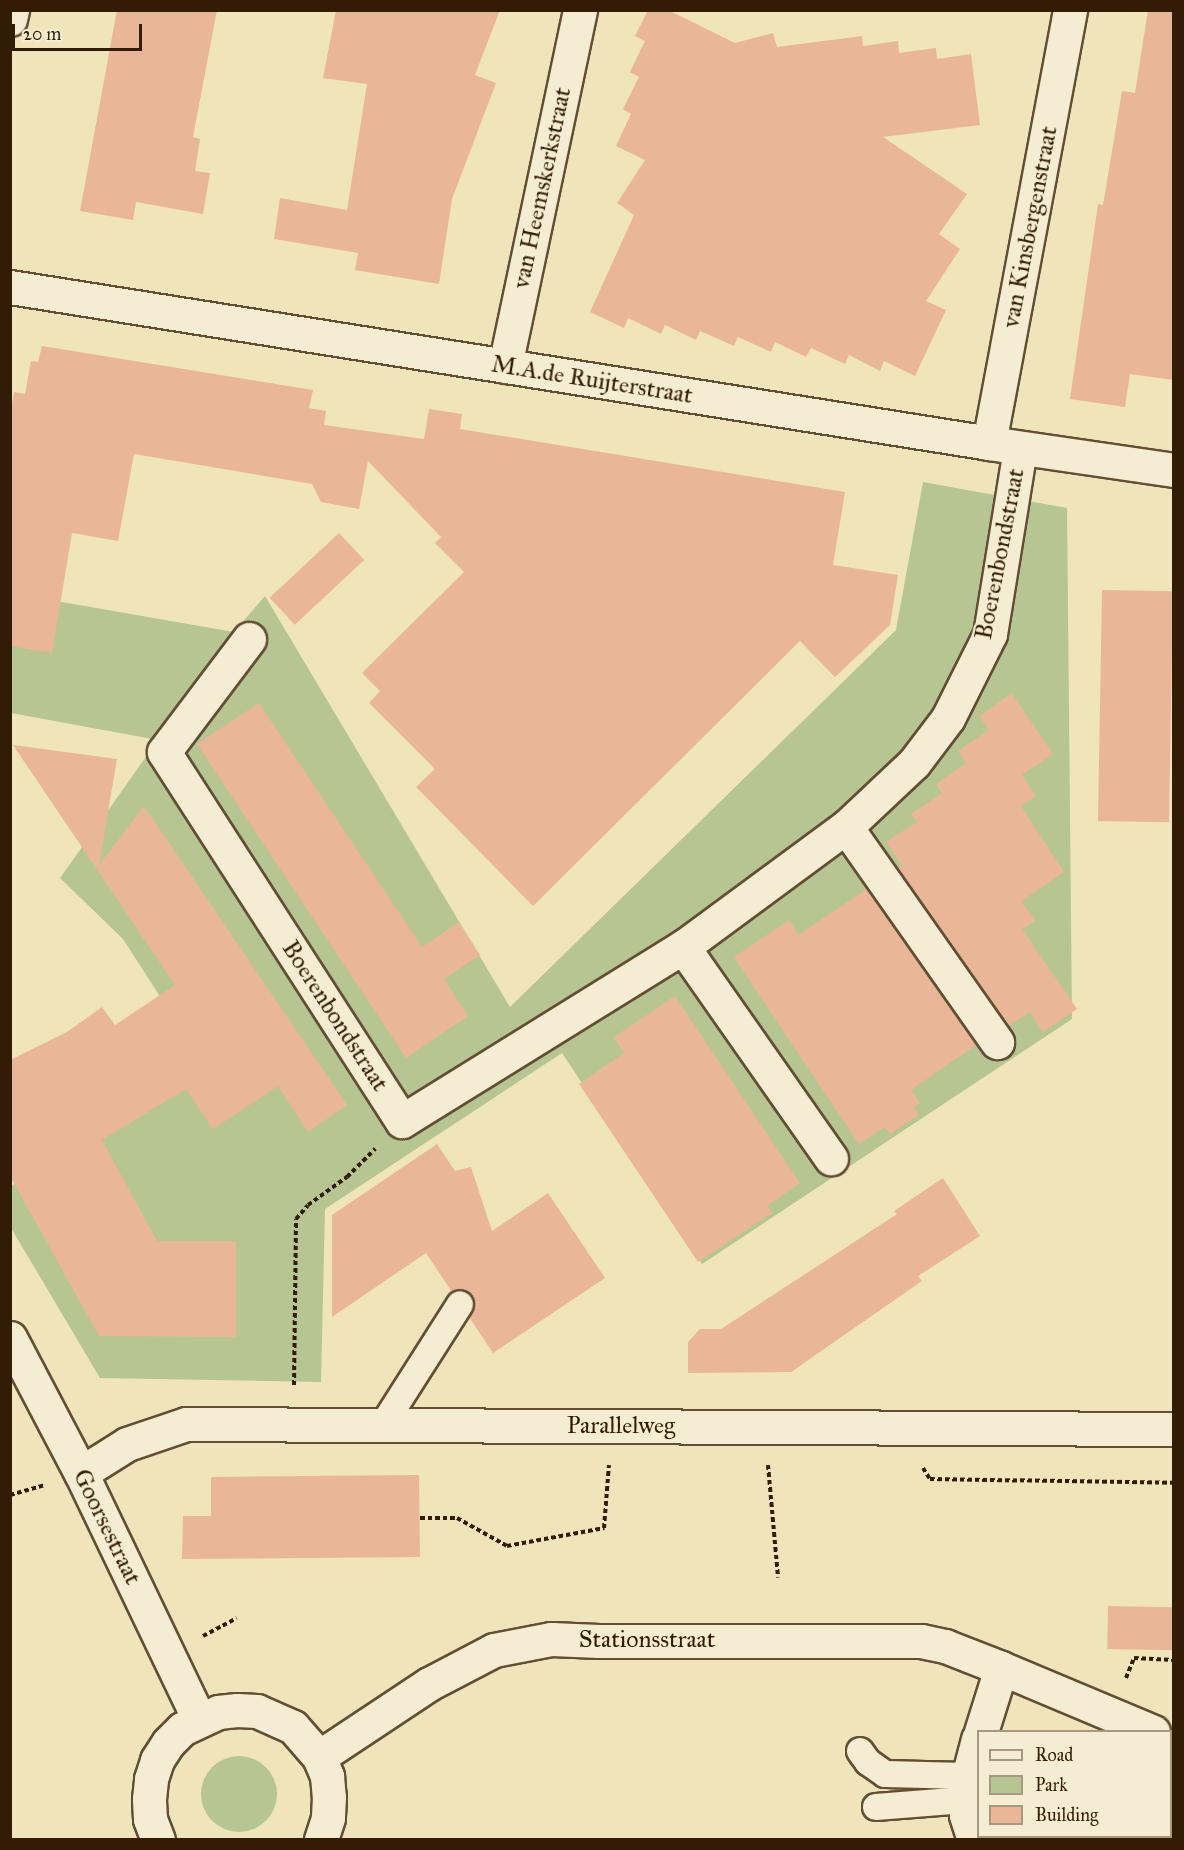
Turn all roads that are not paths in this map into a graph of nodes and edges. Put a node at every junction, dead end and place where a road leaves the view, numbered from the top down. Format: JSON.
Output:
{"nodes":[{"id":1,"x":12,"y":10,"type":"edge"},
{"id":2,"x":580,"y":10,"type":"edge"},
{"id":3,"x":1070,"y":10,"type":"edge"},
{"id":4,"x":10,"y":19,"type":"edge"},
{"id":5,"x":10,"y":286,"type":"edge"},
{"id":6,"x":505,"y":366,"type":"junction"},
{"id":7,"x":1005,"y":446,"type":"junction"},
{"id":8,"x":1173,"y":470,"type":"edge"},
{"id":9,"x":249,"y":639,"type":"dead end"},
{"id":10,"x":846,"y":827,"type":"junction"},
{"id":11,"x":683,"y":947,"type":"junction"},
{"id":12,"x":997,"y":1042,"type":"dead end"},
{"id":13,"x":831,"y":1158,"type":"dead end"},
{"id":14,"x":460,"y":1304,"type":"dead end"},
{"id":15,"x":10,"y":1338,"type":"edge"},
{"id":16,"x":383,"y":1425,"type":"junction"},
{"id":17,"x":1173,"y":1429,"type":"edge"},
{"id":18,"x":81,"y":1473,"type":"junction"},
{"id":19,"x":1001,"y":1668,"type":"junction"},
{"id":20,"x":199,"y":1719,"type":"junction"},
{"id":21,"x":981,"y":1730,"type":"edge"},
{"id":22,"x":1151,"y":1730,"type":"edge"},
{"id":23,"x":977,"y":1743,"type":"edge"},
{"id":24,"x":860,"y":1751,"type":"dead end"},
{"id":25,"x":319,"y":1757,"type":"junction"},
{"id":26,"x":966,"y":1788,"type":"junction"},
{"id":27,"x":876,"y":1807,"type":"dead end"},
{"id":28,"x":158,"y":1839,"type":"edge"},
{"id":29,"x":321,"y":1839,"type":"edge"},
{"id":30,"x":974,"y":1839,"type":"edge"}],
"edges":[{"from":1,"to":4,"type":"street"},
{"from":2,"to":6,"type":"street","name":"van Heemskerkstraat"},
{"from":3,"to":7,"type":"street","name":"van Kinsbergenstraat"},
{"from":5,"to":6,"type":"street","name":"M.A.de Ruijterstraat"},
{"from":6,"to":7,"type":"street","name":"M.A.de Ruijterstraat"},
{"from":7,"to":8,"type":"street","name":"M.A.de Ruijterstraat"},
{"from":7,"to":10,"type":"street","name":"Boerenbondstraat"},
{"from":9,"to":11,"type":"street","name":"Boerenbondstraat"},
{"from":10,"to":11,"type":"street","name":"Boerenbondstraat"},
{"from":10,"to":12,"type":"street"},
{"from":11,"to":13,"type":"street"},
{"from":14,"to":16,"type":"lane"},
{"from":15,"to":18,"type":"street","name":"Goorsestraat"},
{"from":16,"to":17,"type":"street","name":"Parallelweg"},
{"from":16,"to":18,"type":"street","name":"Parallelweg"},
{"from":18,"to":20,"type":"street","name":"Goorsestraat"},
{"from":19,"to":21,"type":"street"},
{"from":19,"to":22,"type":"street","name":"Stationsstraat"},
{"from":19,"to":25,"type":"street","name":"Stationsstraat"},
{"from":20,"to":25,"type":"street"},
{"from":20,"to":28,"type":"street"},
{"from":23,"to":26,"type":"street"},
{"from":24,"to":26,"type":"lane"},
{"from":25,"to":29,"type":"street"},
{"from":26,"to":27,"type":"lane"},
{"from":26,"to":30,"type":"street"}]}
